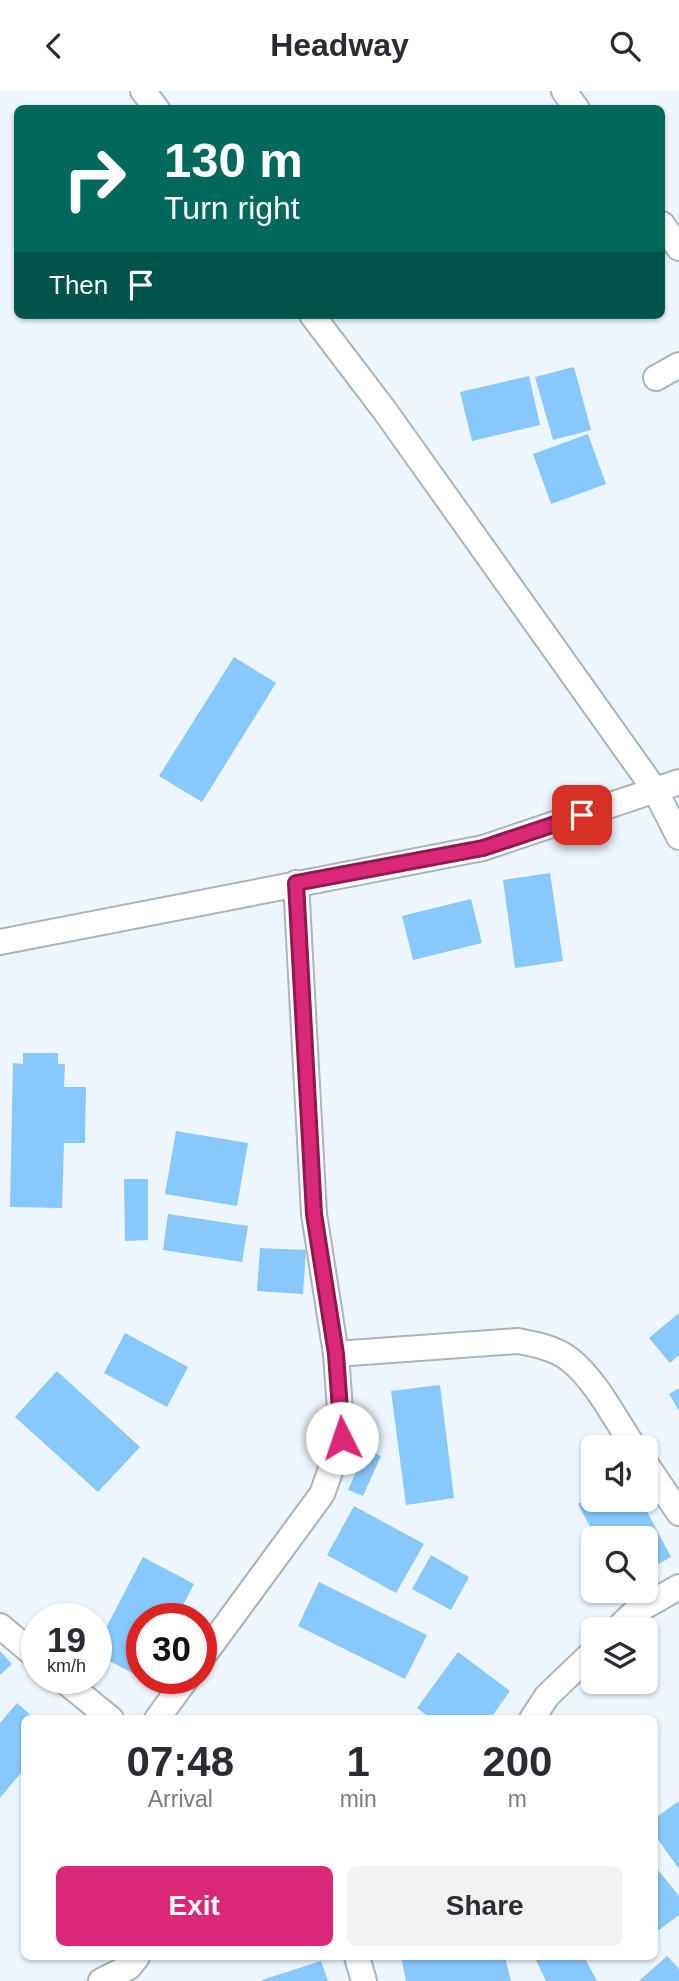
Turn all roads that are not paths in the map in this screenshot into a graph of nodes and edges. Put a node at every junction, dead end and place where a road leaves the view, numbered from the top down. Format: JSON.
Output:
{"nodes":[{"id":1,"x":665,"y":228,"type":"edge"},
{"id":2,"x":679,"y":248,"type":"edge"},
{"id":3,"x":315,"y":319,"type":"edge"},
{"id":4,"x":679,"y":365,"type":"edge"},
{"id":5,"x":656,"y":378,"type":"dead end"},
{"id":6,"x":679,"y":782,"type":"edge"},
{"id":7,"x":655,"y":790,"type":"junction"},
{"id":8,"x":679,"y":837,"type":"edge"},
{"id":9,"x":296,"y":883,"type":"junction"},
{"id":10,"x":0,"y":942,"type":"edge"},
{"id":11,"x":336,"y":1354,"type":"junction"},
{"id":12,"x":626,"y":1435,"type":"edge"},
{"id":13,"x":658,"y":1482,"type":"edge"},
{"id":14,"x":679,"y":1513,"type":"edge"},
{"id":15,"x":679,"y":1587,"type":"edge"},
{"id":16,"x":630,"y":1617,"type":"edge"},
{"id":17,"x":0,"y":1626,"type":"edge"},
{"id":18,"x":217,"y":1637,"type":"edge"},
{"id":19,"x":21,"y":1644,"type":"edge"},
{"id":20,"x":581,"y":1663,"type":"edge"},
{"id":21,"x":81,"y":1694,"type":"edge"},
{"id":22,"x":176,"y":1694,"type":"edge"},
{"id":23,"x":106,"y":1715,"type":"edge"},
{"id":24,"x":161,"y":1715,"type":"edge"},
{"id":25,"x":535,"y":1715,"type":"edge"},
{"id":26,"x":135,"y":1960,"type":"edge"},
{"id":27,"x":358,"y":1960,"type":"edge"},
{"id":28,"x":101,"y":1981,"type":"edge"},
{"id":29,"x":364,"y":1981,"type":"edge"}],
"edges":[{"from":1,"to":2,"type":"street"},
{"from":3,"to":7,"type":"street"},
{"from":4,"to":5,"type":"street"},
{"from":6,"to":7,"type":"street"},
{"from":7,"to":8,"type":"street"},
{"from":7,"to":9,"type":"street"},
{"from":9,"to":10,"type":"street"},
{"from":9,"to":11,"type":"street"},
{"from":11,"to":12,"type":"street"},
{"from":11,"to":18,"type":"street"},
{"from":13,"to":14,"type":"street"},
{"from":15,"to":16,"type":"street"},
{"from":17,"to":19,"type":"street"},
{"from":20,"to":25,"type":"street"},
{"from":21,"to":23,"type":"street"},
{"from":22,"to":24,"type":"street"},
{"from":26,"to":28,"type":"street"},
{"from":27,"to":29,"type":"street"}]}
